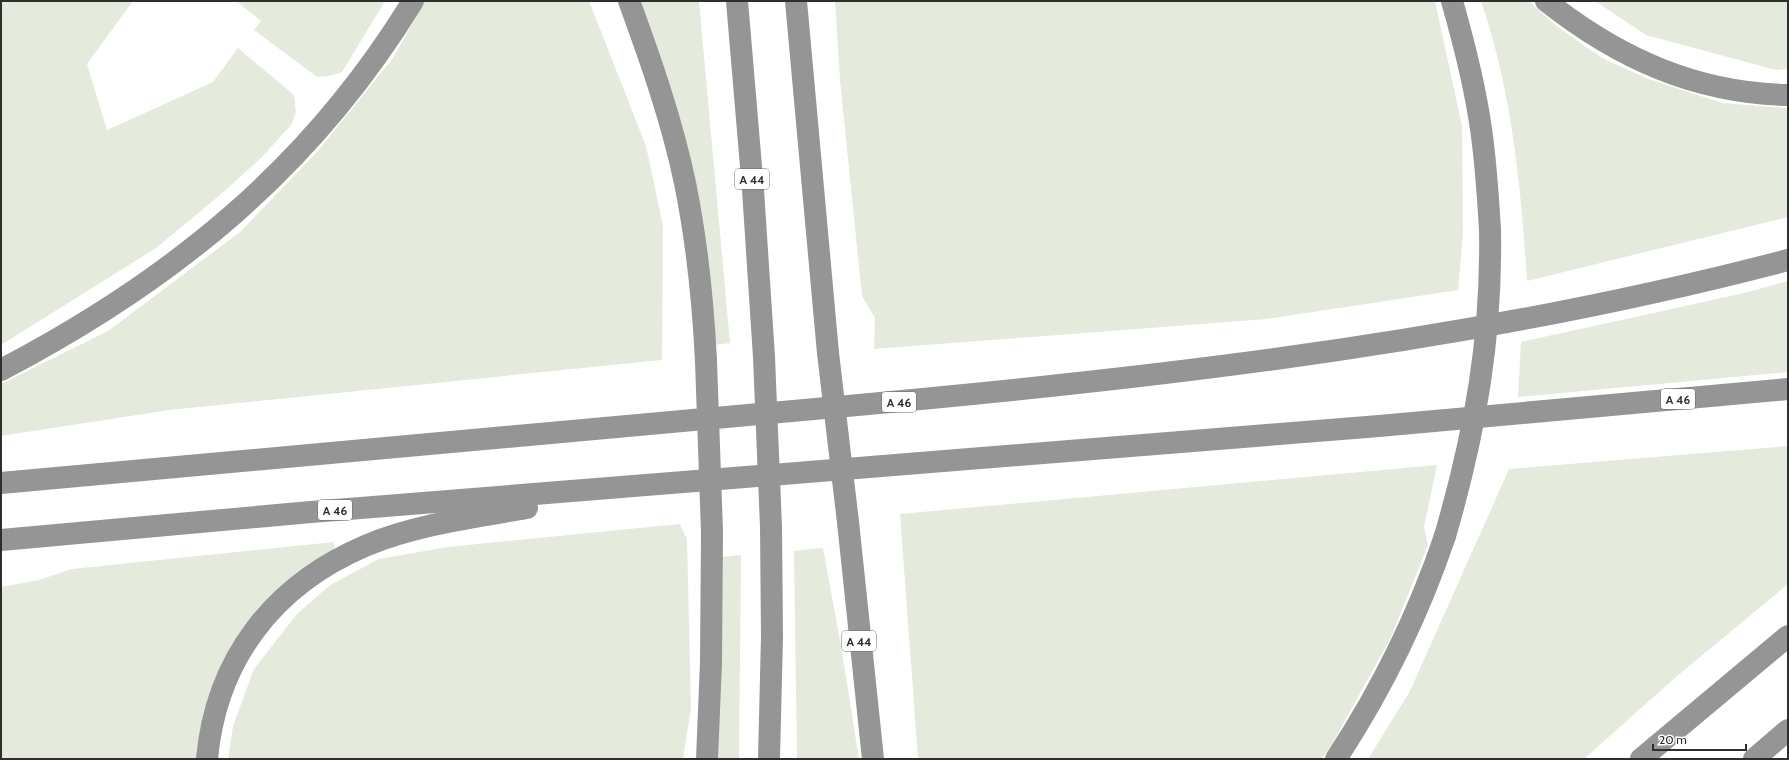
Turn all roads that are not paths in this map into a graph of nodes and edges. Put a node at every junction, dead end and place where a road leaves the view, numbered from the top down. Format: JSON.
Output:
{"nodes":[{"id":1,"x":413,"y":1,"type":"edge"},
{"id":2,"x":629,"y":1,"type":"edge"},
{"id":3,"x":737,"y":1,"type":"edge"},
{"id":4,"x":796,"y":1,"type":"edge"},
{"id":5,"x":1452,"y":1,"type":"edge"},
{"id":6,"x":1546,"y":1,"type":"edge"},
{"id":7,"x":1788,"y":95,"type":"edge"},
{"id":8,"x":1788,"y":260,"type":"edge"},
{"id":9,"x":1,"y":370,"type":"edge"},
{"id":10,"x":1788,"y":389,"type":"edge"},
{"id":11,"x":1,"y":483,"type":"edge"},
{"id":12,"x":669,"y":484,"type":"junction"},
{"id":13,"x":1,"y":540,"type":"edge"},
{"id":14,"x":1788,"y":636,"type":"edge"},
{"id":15,"x":1788,"y":730,"type":"edge"},
{"id":16,"x":207,"y":759,"type":"edge"},
{"id":17,"x":707,"y":759,"type":"edge"},
{"id":18,"x":769,"y":759,"type":"edge"},
{"id":19,"x":873,"y":759,"type":"edge"},
{"id":20,"x":1336,"y":759,"type":"edge"},
{"id":21,"x":1641,"y":759,"type":"edge"},
{"id":22,"x":1754,"y":759,"type":"edge"}],
"edges":[{"from":1,"to":9,"type":"highway"},
{"from":2,"to":17,"type":"highway","bridge":true},
{"from":3,"to":18,"type":"highway","number":"A 44","bridge":true},
{"from":4,"to":19,"type":"highway","number":"A 44","bridge":true},
{"from":5,"to":20,"type":"highway","bridge":true},
{"from":6,"to":7,"type":"highway"},
{"from":8,"to":11,"type":"highway","number":"A 46"},
{"from":10,"to":12,"type":"highway","number":"A 46"},
{"from":12,"to":13,"type":"highway","number":"A 46"},
{"from":12,"to":16,"type":"highway"},
{"from":14,"to":21,"type":"highway"},
{"from":15,"to":22,"type":"highway"}]}
